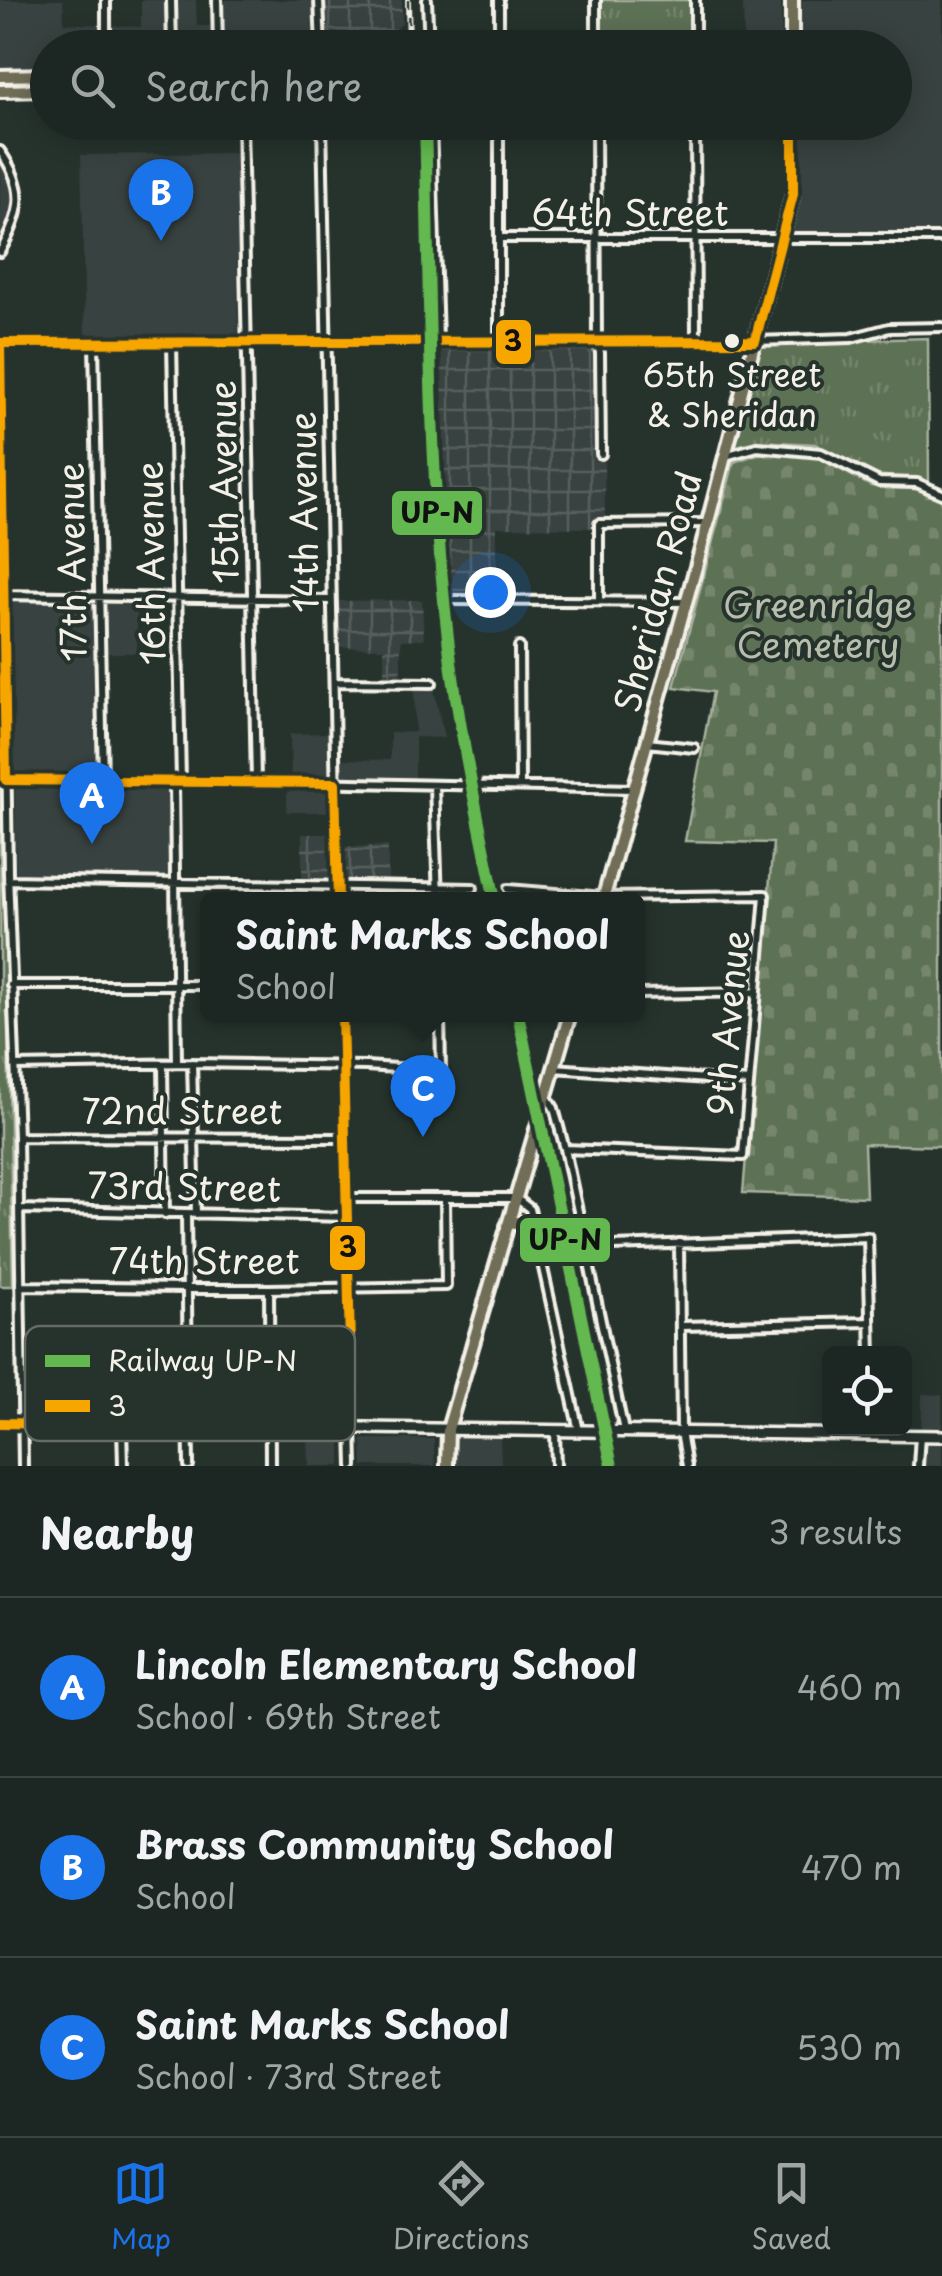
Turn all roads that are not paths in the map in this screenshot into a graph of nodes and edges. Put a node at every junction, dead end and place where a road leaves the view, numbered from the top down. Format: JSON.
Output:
{"nodes":[{"id":1,"x":106,"y":0,"type":"edge"},
{"id":2,"x":172,"y":0,"type":"edge"},
{"id":3,"x":218,"y":0,"type":"edge"},
{"id":4,"x":319,"y":0,"type":"edge"},
{"id":5,"x":427,"y":0,"type":"edge"},
{"id":6,"x":499,"y":0,"type":"edge"},
{"id":7,"x":596,"y":0,"type":"edge"},
{"id":8,"x":695,"y":0,"type":"edge"},
{"id":9,"x":792,"y":0,"type":"edge"},
{"id":10,"x":106,"y":30,"type":"edge"},
{"id":11,"x":172,"y":30,"type":"edge"},
{"id":12,"x":218,"y":30,"type":"edge"},
{"id":13,"x":320,"y":30,"type":"edge"},
{"id":14,"x":428,"y":30,"type":"edge"},
{"id":15,"x":499,"y":30,"type":"edge"},
{"id":16,"x":596,"y":30,"type":"edge"},
{"id":17,"x":695,"y":30,"type":"edge"},
{"id":18,"x":792,"y":30,"type":"edge"},
{"id":19,"x":30,"y":75,"type":"edge"},
{"id":20,"x":0,"y":76,"type":"edge"},
{"id":21,"x":30,"y":90,"type":"edge"},
{"id":22,"x":0,"y":91,"type":"edge"},
{"id":23,"x":242,"y":140,"type":"edge"},
{"id":24,"x":322,"y":140,"type":"edge"},
{"id":25,"x":432,"y":140,"type":"edge"},
{"id":26,"x":499,"y":140,"type":"edge"},
{"id":27,"x":596,"y":140,"type":"edge"},
{"id":28,"x":696,"y":140,"type":"edge"},
{"id":29,"x":792,"y":140,"type":"edge"},
{"id":30,"x":0,"y":150,"type":"edge"},
{"id":31,"x":498,"y":238,"type":"junction"},
{"id":32,"x":942,"y":238,"type":"edge"},
{"id":33,"x":597,"y":239,"type":"junction"},
{"id":34,"x":696,"y":239,"type":"junction"},
{"id":35,"x":779,"y":240,"type":"junction"},
{"id":36,"x":0,"y":252,"type":"edge"},
{"id":37,"x":942,"y":328,"type":"edge"},
{"id":38,"x":438,"y":340,"type":"junction"},
{"id":39,"x":499,"y":340,"type":"junction"},
{"id":40,"x":596,"y":340,"type":"junction"},
{"id":41,"x":696,"y":340,"type":"junction"},
{"id":42,"x":755,"y":340,"type":"junction"},
{"id":43,"x":326,"y":341,"type":"junction"},
{"id":44,"x":0,"y":342,"type":"edge"},
{"id":45,"x":94,"y":343,"type":"junction"},
{"id":46,"x":172,"y":343,"type":"junction"},
{"id":47,"x":247,"y":343,"type":"junction"},
{"id":48,"x":601,"y":454,"type":"dead end"},
{"id":49,"x":724,"y":456,"type":"junction"},
{"id":50,"x":942,"y":494,"type":"edge"},
{"id":51,"x":708,"y":523,"type":"junction"},
{"id":52,"x":2,"y":595,"type":"edge"},
{"id":53,"x":98,"y":596,"type":"junction"},
{"id":54,"x":179,"y":598,"type":"junction"},
{"id":55,"x":252,"y":599,"type":"junction"},
{"id":56,"x":332,"y":600,"type":"junction"},
{"id":57,"x":451,"y":600,"type":"dead end"},
{"id":58,"x":599,"y":600,"type":"junction"},
{"id":59,"x":686,"y":602,"type":"junction"},
{"id":60,"x":519,"y":647,"type":"dead end"},
{"id":61,"x":335,"y":682,"type":"junction"},
{"id":62,"x":432,"y":683,"type":"dead end"},
{"id":63,"x":646,"y":743,"type":"junction"},
{"id":64,"x":694,"y":748,"type":"dead end"},
{"id":65,"x":6,"y":780,"type":"junction"},
{"id":66,"x":102,"y":780,"type":"junction"},
{"id":67,"x":178,"y":781,"type":"junction"},
{"id":68,"x":256,"y":781,"type":"junction"},
{"id":69,"x":335,"y":783,"type":"junction"},
{"id":70,"x":434,"y":785,"type":"junction"},
{"id":71,"x":520,"y":786,"type":"junction"},
{"id":72,"x":634,"y":790,"type":"junction"},
{"id":73,"x":8,"y":880,"type":"junction"},
{"id":74,"x":174,"y":883,"type":"junction"},
{"id":75,"x":338,"y":884,"type":"junction"},
{"id":76,"x":438,"y":887,"type":"junction"},
{"id":77,"x":473,"y":888,"type":"dead end"},
{"id":78,"x":508,"y":888,"type":"dead end"},
{"id":79,"x":338,"y":892,"type":"edge"},
{"id":80,"x":438,"y":892,"type":"edge"},
{"id":81,"x":546,"y":892,"type":"edge"},
{"id":82,"x":605,"y":892,"type":"edge"},
{"id":83,"x":645,"y":897,"type":"edge"},
{"id":84,"x":178,"y":984,"type":"junction"},
{"id":85,"x":11,"y":985,"type":"junction"},
{"id":86,"x":200,"y":985,"type":"edge"},
{"id":87,"x":757,"y":992,"type":"junction"},
{"id":88,"x":645,"y":994,"type":"edge"},
{"id":89,"x":342,"y":1022,"type":"edge"},
{"id":90,"x":440,"y":1022,"type":"edge"},
{"id":91,"x":568,"y":1022,"type":"edge"},
{"id":92,"x":178,"y":1063,"type":"junction"},
{"id":93,"x":192,"y":1063,"type":"junction"},
{"id":94,"x":164,"y":1064,"type":"junction"},
{"id":95,"x":343,"y":1065,"type":"junction"},
{"id":96,"x":15,"y":1066,"type":"junction"},
{"id":97,"x":554,"y":1068,"type":"junction"},
{"id":98,"x":749,"y":1082,"type":"junction"},
{"id":99,"x":546,"y":1096,"type":"junction"},
{"id":100,"x":18,"y":1138,"type":"junction"},
{"id":101,"x":164,"y":1138,"type":"junction"},
{"id":102,"x":194,"y":1138,"type":"junction"},
{"id":103,"x":345,"y":1138,"type":"junction"},
{"id":104,"x":565,"y":1149,"type":"junction"},
{"id":105,"x":346,"y":1198,"type":"junction"},
{"id":106,"x":445,"y":1198,"type":"junction"},
{"id":107,"x":516,"y":1198,"type":"junction"},
{"id":108,"x":20,"y":1209,"type":"junction"},
{"id":109,"x":165,"y":1214,"type":"junction"},
{"id":110,"x":186,"y":1214,"type":"junction"},
{"id":111,"x":196,"y":1214,"type":"junction"},
{"id":112,"x":347,"y":1217,"type":"junction"},
{"id":113,"x":533,"y":1225,"type":"junction"},
{"id":114,"x":507,"y":1226,"type":"junction"},
{"id":115,"x":679,"y":1243,"type":"junction"},
{"id":116,"x":585,"y":1246,"type":"junction"},
{"id":117,"x":22,"y":1286,"type":"junction"},
{"id":118,"x":185,"y":1287,"type":"junction"},
{"id":119,"x":347,"y":1288,"type":"junction"},
{"id":120,"x":269,"y":1289,"type":"junction"},
{"id":121,"x":870,"y":1322,"type":"junction"},
{"id":122,"x":186,"y":1326,"type":"edge"},
{"id":123,"x":269,"y":1326,"type":"edge"},
{"id":124,"x":348,"y":1326,"type":"edge"},
{"id":125,"x":680,"y":1326,"type":"junction"},
{"id":126,"x":871,"y":1346,"type":"edge"},
{"id":127,"x":0,"y":1423,"type":"edge"},
{"id":128,"x":22,"y":1423,"type":"junction"},
{"id":129,"x":25,"y":1423,"type":"edge"},
{"id":130,"x":448,"y":1428,"type":"junction"},
{"id":131,"x":355,"y":1430,"type":"edge"},
{"id":132,"x":555,"y":1431,"type":"junction"},
{"id":133,"x":579,"y":1431,"type":"junction"},
{"id":134,"x":624,"y":1431,"type":"junction"},
{"id":135,"x":822,"y":1431,"type":"edge"},
{"id":136,"x":681,"y":1432,"type":"junction"},
{"id":137,"x":912,"y":1434,"type":"edge"},
{"id":138,"x":920,"y":1435,"type":"junction"},
{"id":139,"x":942,"y":1436,"type":"edge"},
{"id":140,"x":122,"y":1441,"type":"edge"},
{"id":141,"x":188,"y":1441,"type":"edge"},
{"id":142,"x":352,"y":1441,"type":"edge"},
{"id":143,"x":23,"y":1466,"type":"edge"},
{"id":144,"x":123,"y":1466,"type":"edge"},
{"id":145,"x":189,"y":1466,"type":"edge"},
{"id":146,"x":353,"y":1466,"type":"edge"},
{"id":147,"x":447,"y":1466,"type":"edge"},
{"id":148,"x":556,"y":1466,"type":"edge"},
{"id":149,"x":687,"y":1466,"type":"edge"},
{"id":150,"x":918,"y":1466,"type":"edge"}],
"edges":[{"from":1,"to":10,"type":"street"},
{"from":2,"to":11,"type":"street"},
{"from":3,"to":12,"type":"street"},
{"from":4,"to":13,"type":"street"},
{"from":5,"to":14,"type":"street"},
{"from":6,"to":15,"type":"street"},
{"from":7,"to":16,"type":"street"},
{"from":8,"to":17,"type":"street"},
{"from":9,"to":18,"type":"main road"},
{"from":19,"to":20,"type":"main road"},
{"from":21,"to":22,"type":"main road"},
{"from":23,"to":47,"type":"street","name":"15th Avenue"},
{"from":24,"to":43,"type":"street","name":"14th Avenue"},
{"from":25,"to":38,"type":"street"},
{"from":26,"to":31,"type":"street"},
{"from":27,"to":33,"type":"street"},
{"from":28,"to":34,"type":"street"},
{"from":29,"to":35,"type":"main road","name":"Sheridan Road"},
{"from":30,"to":36,"type":"street"},
{"from":31,"to":33,"type":"street","name":"64th Street"},
{"from":31,"to":39,"type":"street"},
{"from":32,"to":35,"type":"street","name":"64th Street"},
{"from":33,"to":34,"type":"street","name":"64th Street"},
{"from":33,"to":40,"type":"street"},
{"from":34,"to":35,"type":"street","name":"64th Street"},
{"from":34,"to":41,"type":"street"},
{"from":35,"to":42,"type":"main road","name":"Sheridan Road"},
{"from":37,"to":42,"type":"street"},
{"from":38,"to":39,"type":"street"},
{"from":38,"to":43,"type":"street"},
{"from":39,"to":40,"type":"street"},
{"from":40,"to":41,"type":"street"},
{"from":40,"to":48,"type":"street"},
{"from":41,"to":42,"type":"street"},
{"from":42,"to":49,"type":"main road","name":"Sheridan Road"},
{"from":43,"to":47,"type":"street"},
{"from":43,"to":56,"type":"street","name":"14th Avenue"},
{"from":44,"to":45,"type":"street"},
{"from":44,"to":52,"type":"street"},
{"from":45,"to":46,"type":"street"},
{"from":45,"to":53,"type":"street","name":"17th Avenue"},
{"from":46,"to":47,"type":"street"},
{"from":46,"to":54,"type":"street","name":"16th Avenue"},
{"from":47,"to":55,"type":"street","name":"15th Avenue"},
{"from":49,"to":50,"type":"street"},
{"from":49,"to":51,"type":"main road","name":"Sheridan Road"},
{"from":51,"to":58,"type":"street"},
{"from":51,"to":59,"type":"main road","name":"Sheridan Road"},
{"from":52,"to":53,"type":"street"},
{"from":52,"to":65,"type":"street"},
{"from":53,"to":54,"type":"street"},
{"from":53,"to":66,"type":"street","name":"17th Avenue"},
{"from":54,"to":55,"type":"street"},
{"from":54,"to":67,"type":"street","name":"16th Avenue"},
{"from":55,"to":56,"type":"street"},
{"from":55,"to":68,"type":"street","name":"15th Avenue"},
{"from":56,"to":61,"type":"street","name":"14th Avenue"},
{"from":57,"to":58,"type":"street"},
{"from":58,"to":59,"type":"street"},
{"from":59,"to":63,"type":"main road","name":"Sheridan Road"},
{"from":60,"to":71,"type":"street"},
{"from":61,"to":62,"type":"street"},
{"from":61,"to":69,"type":"street","name":"14th Avenue"},
{"from":63,"to":64,"type":"street"},
{"from":63,"to":72,"type":"main road","name":"Sheridan Road"},
{"from":65,"to":66,"type":"street"},
{"from":65,"to":73,"type":"street"},
{"from":66,"to":67,"type":"street"},
{"from":67,"to":68,"type":"street"},
{"from":67,"to":74,"type":"street","name":"16th Avenue"},
{"from":68,"to":69,"type":"street"},
{"from":69,"to":70,"type":"street"},
{"from":69,"to":75,"type":"street","name":"14th Avenue"},
{"from":70,"to":71,"type":"street"},
{"from":70,"to":76,"type":"street"},
{"from":71,"to":72,"type":"street"},
{"from":72,"to":82,"type":"main road","name":"Sheridan Road"},
{"from":73,"to":74,"type":"street"},
{"from":73,"to":85,"type":"street"},
{"from":74,"to":75,"type":"street"},
{"from":74,"to":84,"type":"street","name":"16th Avenue"},
{"from":75,"to":76,"type":"street"},
{"from":75,"to":79,"type":"street","name":"14th Avenue"},
{"from":76,"to":77,"type":"street"},
{"from":76,"to":80,"type":"street"},
{"from":78,"to":81,"type":"street"},
{"from":83,"to":87,"type":"street","name":"9th Avenue"},
{"from":84,"to":85,"type":"street"},
{"from":84,"to":86,"type":"street"},
{"from":84,"to":92,"type":"street","name":"16th Avenue"},
{"from":85,"to":96,"type":"street"},
{"from":87,"to":88,"type":"street"},
{"from":87,"to":98,"type":"street","name":"9th Avenue"},
{"from":89,"to":95,"type":"street"},
{"from":90,"to":95,"type":"street"},
{"from":91,"to":97,"type":"main road"},
{"from":92,"to":93,"type":"street"},
{"from":92,"to":94,"type":"street"},
{"from":93,"to":95,"type":"street"},
{"from":93,"to":102,"type":"street"},
{"from":94,"to":96,"type":"street"},
{"from":94,"to":101,"type":"street"},
{"from":95,"to":103,"type":"street"},
{"from":96,"to":100,"type":"street"},
{"from":97,"to":98,"type":"street"},
{"from":97,"to":99,"type":"main road"},
{"from":98,"to":104,"type":"street","name":"9th Avenue"},
{"from":99,"to":104,"type":"street"},
{"from":99,"to":107,"type":"main road"},
{"from":100,"to":101,"type":"street","name":"72nd Street"},
{"from":100,"to":108,"type":"street"},
{"from":101,"to":102,"type":"street","name":"72nd Street"},
{"from":101,"to":109,"type":"street"},
{"from":102,"to":103,"type":"street","name":"72nd Street"},
{"from":102,"to":111,"type":"street"},
{"from":103,"to":105,"type":"street"},
{"from":104,"to":116,"type":"street"},
{"from":105,"to":106,"type":"street"},
{"from":105,"to":112,"type":"street"},
{"from":106,"to":107,"type":"street"},
{"from":106,"to":119,"type":"street","name":"74th Street"},
{"from":107,"to":113,"type":"street"},
{"from":107,"to":114,"type":"main road"},
{"from":108,"to":109,"type":"street","name":"73rd Street"},
{"from":108,"to":117,"type":"street"},
{"from":109,"to":110,"type":"street","name":"73rd Street"},
{"from":110,"to":111,"type":"street","name":"73rd Street"},
{"from":110,"to":118,"type":"street"},
{"from":111,"to":112,"type":"street","name":"73rd Street"},
{"from":112,"to":119,"type":"street"},
{"from":113,"to":114,"type":"main road"},
{"from":113,"to":133,"type":"street"},
{"from":114,"to":130,"type":"main road"},
{"from":115,"to":116,"type":"street"},
{"from":115,"to":121,"type":"street"},
{"from":115,"to":125,"type":"street"},
{"from":116,"to":134,"type":"street"},
{"from":117,"to":118,"type":"street","name":"74th Street"},
{"from":117,"to":128,"type":"street"},
{"from":118,"to":120,"type":"street","name":"74th Street"},
{"from":118,"to":122,"type":"street"},
{"from":119,"to":120,"type":"street","name":"74th Street"},
{"from":119,"to":124,"type":"street"},
{"from":120,"to":123,"type":"street"},
{"from":121,"to":125,"type":"street"},
{"from":121,"to":126,"type":"street"},
{"from":125,"to":136,"type":"street"},
{"from":127,"to":128,"type":"street"},
{"from":128,"to":129,"type":"street"},
{"from":128,"to":143,"type":"street"},
{"from":130,"to":131,"type":"street"},
{"from":130,"to":132,"type":"street"},
{"from":130,"to":147,"type":"main road"},
{"from":132,"to":133,"type":"street"},
{"from":132,"to":148,"type":"street"},
{"from":133,"to":134,"type":"street"},
{"from":134,"to":136,"type":"street"},
{"from":135,"to":136,"type":"street"},
{"from":136,"to":149,"type":"street"},
{"from":137,"to":138,"type":"street"},
{"from":138,"to":139,"type":"street"},
{"from":138,"to":150,"type":"street"},
{"from":140,"to":144,"type":"street"},
{"from":141,"to":145,"type":"street"},
{"from":142,"to":146,"type":"street"}]}
